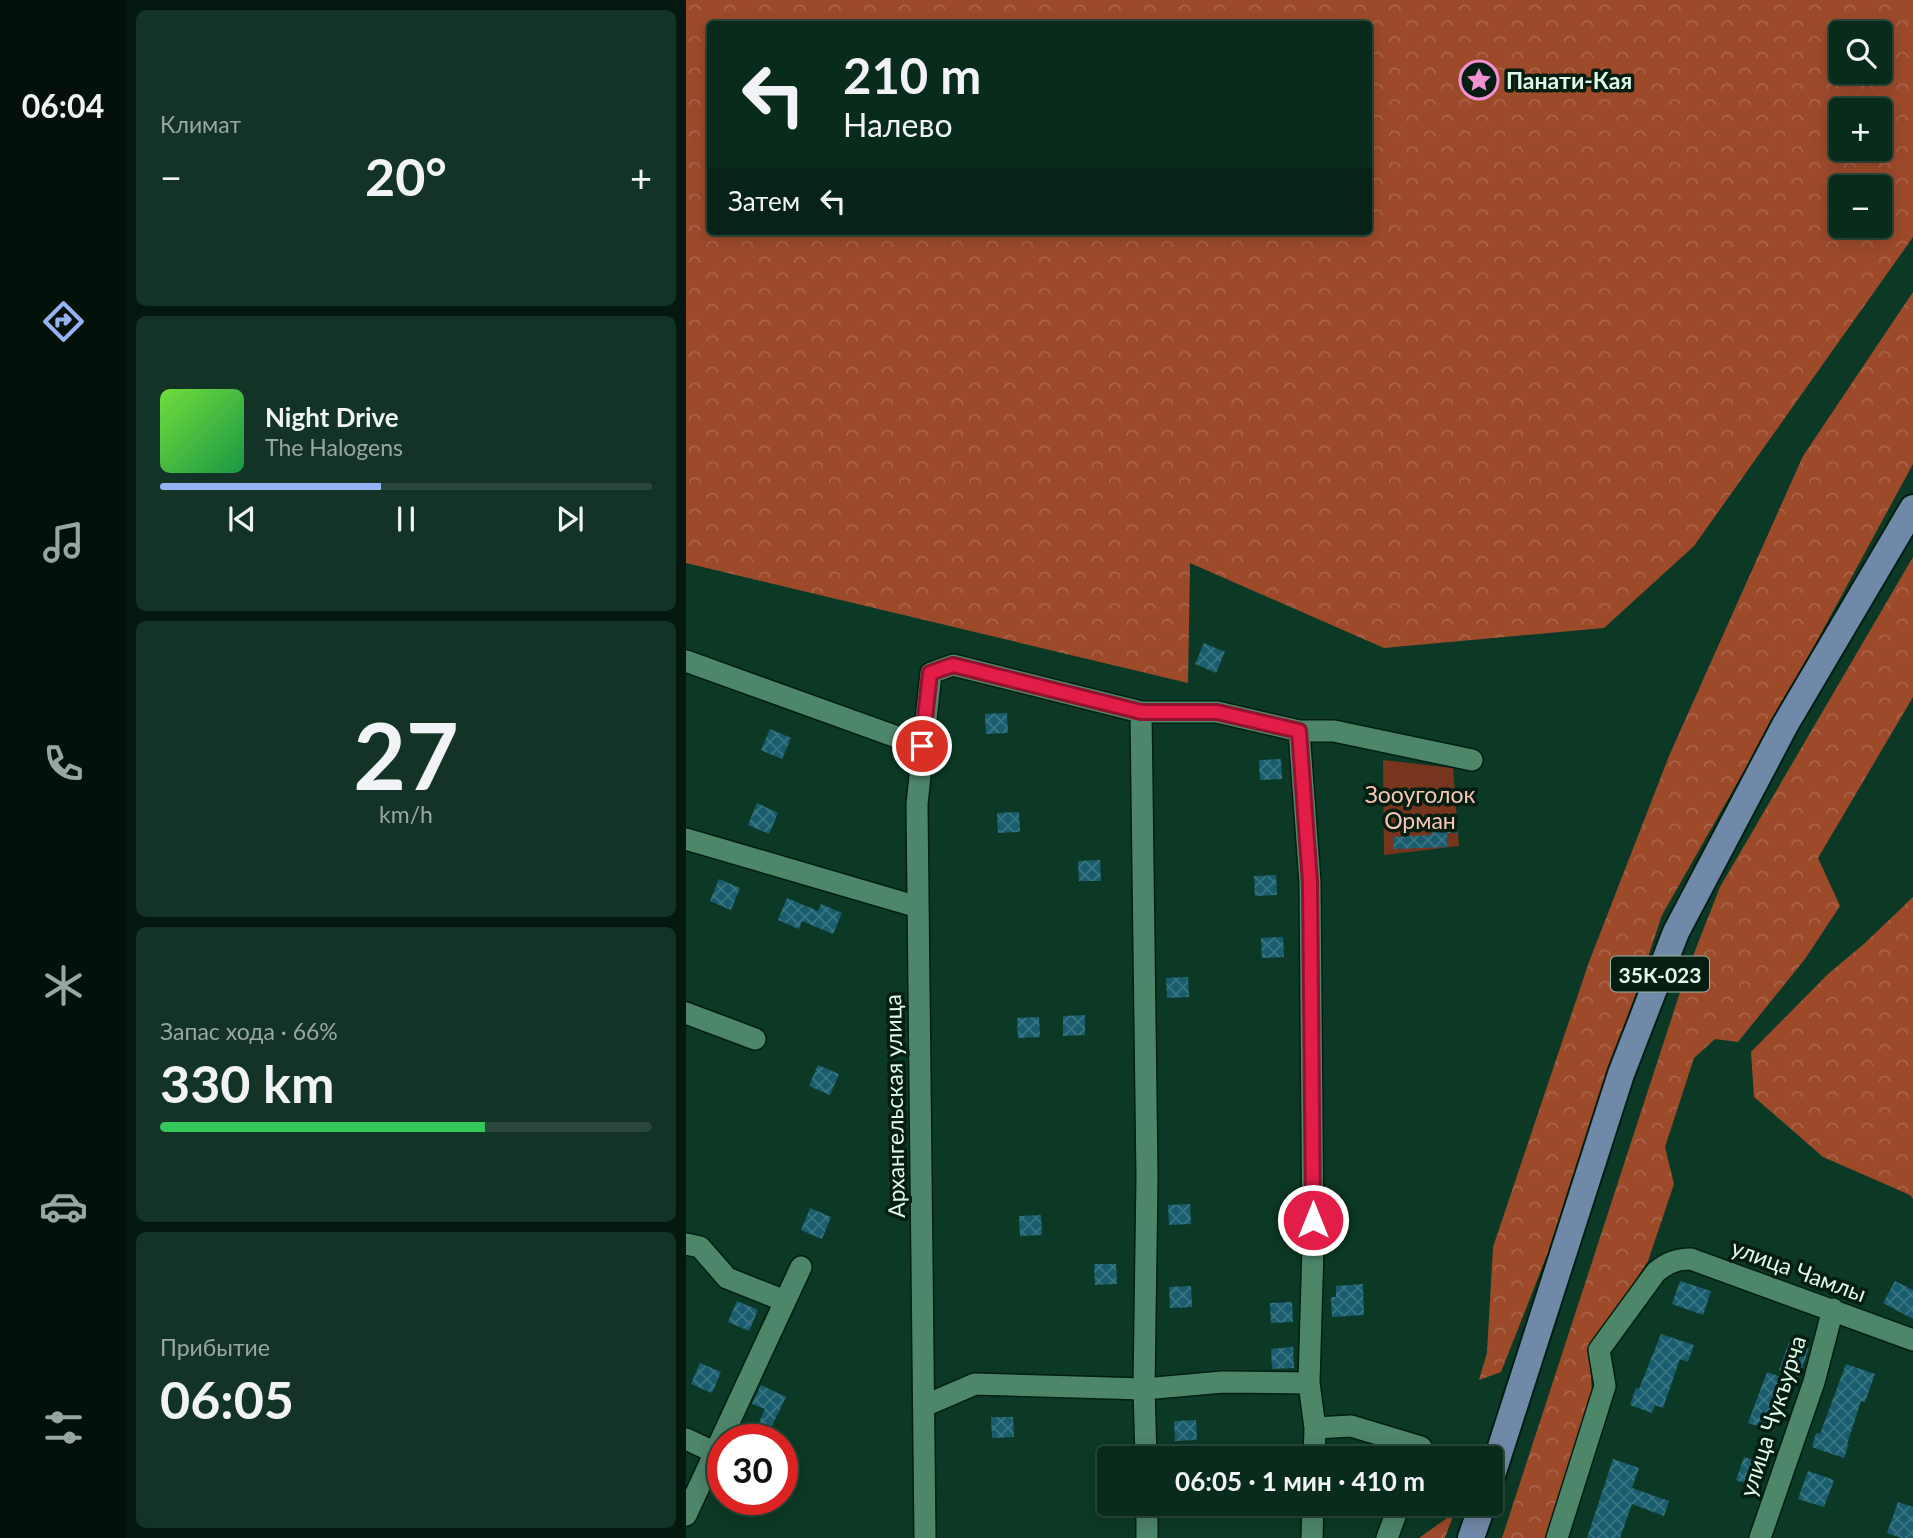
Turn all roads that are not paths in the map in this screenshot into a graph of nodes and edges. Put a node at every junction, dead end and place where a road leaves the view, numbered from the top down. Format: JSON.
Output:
{"nodes":[{"id":1,"x":1913,"y":508,"type":"edge"},
{"id":2,"x":686,"y":661,"type":"edge"},
{"id":3,"x":1141,"y":712,"type":"junction"},
{"id":4,"x":1299,"y":731,"type":"junction"},
{"id":5,"x":922,"y":746,"type":"junction"},
{"id":6,"x":1472,"y":760,"type":"dead end"},
{"id":7,"x":686,"y":839,"type":"edge"},
{"id":8,"x":918,"y":907,"type":"junction"},
{"id":9,"x":686,"y":1013,"type":"edge"},
{"id":10,"x":755,"y":1039,"type":"dead end"},
{"id":11,"x":686,"y":1244,"type":"edge"},
{"id":12,"x":801,"y":1267,"type":"dead end"},
{"id":13,"x":785,"y":1301,"type":"junction"},
{"id":14,"x":1833,"y":1309,"type":"junction"},
{"id":15,"x":1913,"y":1340,"type":"edge"},
{"id":16,"x":1309,"y":1383,"type":"junction"},
{"id":17,"x":1144,"y":1389,"type":"junction"},
{"id":18,"x":925,"y":1406,"type":"junction"},
{"id":19,"x":729,"y":1424,"type":"edge"},
{"id":20,"x":1315,"y":1428,"type":"junction"},
{"id":21,"x":686,"y":1439,"type":"edge"},
{"id":22,"x":1146,"y":1446,"type":"edge"},
{"id":23,"x":1314,"y":1446,"type":"edge"},
{"id":24,"x":1418,"y":1446,"type":"edge"},
{"id":25,"x":1501,"y":1446,"type":"edge"},
{"id":26,"x":707,"y":1449,"type":"edge"},
{"id":27,"x":707,"y":1472,"type":"edge"},
{"id":28,"x":686,"y":1515,"type":"edge"},
{"id":29,"x":1147,"y":1516,"type":"edge"},
{"id":30,"x":1312,"y":1516,"type":"edge"},
{"id":31,"x":1395,"y":1516,"type":"edge"},
{"id":32,"x":1479,"y":1516,"type":"edge"},
{"id":33,"x":925,"y":1538,"type":"edge"},
{"id":34,"x":1147,"y":1538,"type":"edge"},
{"id":35,"x":1312,"y":1538,"type":"edge"},
{"id":36,"x":1387,"y":1538,"type":"edge"},
{"id":37,"x":1471,"y":1538,"type":"edge"},
{"id":38,"x":1557,"y":1538,"type":"edge"},
{"id":39,"x":1760,"y":1538,"type":"edge"}],
"edges":[{"from":1,"to":25,"type":"main road","number":"35К-023"},
{"from":2,"to":5,"type":"street"},
{"from":3,"to":4,"type":"street"},
{"from":3,"to":5,"type":"street","name":"Архангельская улица"},
{"from":3,"to":17,"type":"street"},
{"from":4,"to":6,"type":"street"},
{"from":4,"to":16,"type":"street"},
{"from":5,"to":8,"type":"street","name":"Архангельская улица"},
{"from":7,"to":8,"type":"street"},
{"from":8,"to":18,"type":"street","name":"Архангельская улица"},
{"from":9,"to":10,"type":"street"},
{"from":11,"to":13,"type":"street"},
{"from":12,"to":13,"type":"street"},
{"from":13,"to":19,"type":"street"},
{"from":14,"to":15,"type":"street","name":"улица Чамлы"},
{"from":14,"to":38,"type":"street","name":"улица Чамлы"},
{"from":14,"to":39,"type":"street","name":"улица Чукъурча"},
{"from":16,"to":17,"type":"street"},
{"from":16,"to":20,"type":"street"},
{"from":17,"to":18,"type":"street"},
{"from":17,"to":22,"type":"street"},
{"from":18,"to":33,"type":"street","name":"Архангельская улица"},
{"from":20,"to":23,"type":"street"},
{"from":20,"to":24,"type":"street"},
{"from":21,"to":26,"type":"street"},
{"from":27,"to":28,"type":"street"},
{"from":29,"to":34,"type":"street"},
{"from":30,"to":35,"type":"street"},
{"from":31,"to":36,"type":"street"},
{"from":32,"to":37,"type":"main road"}]}
